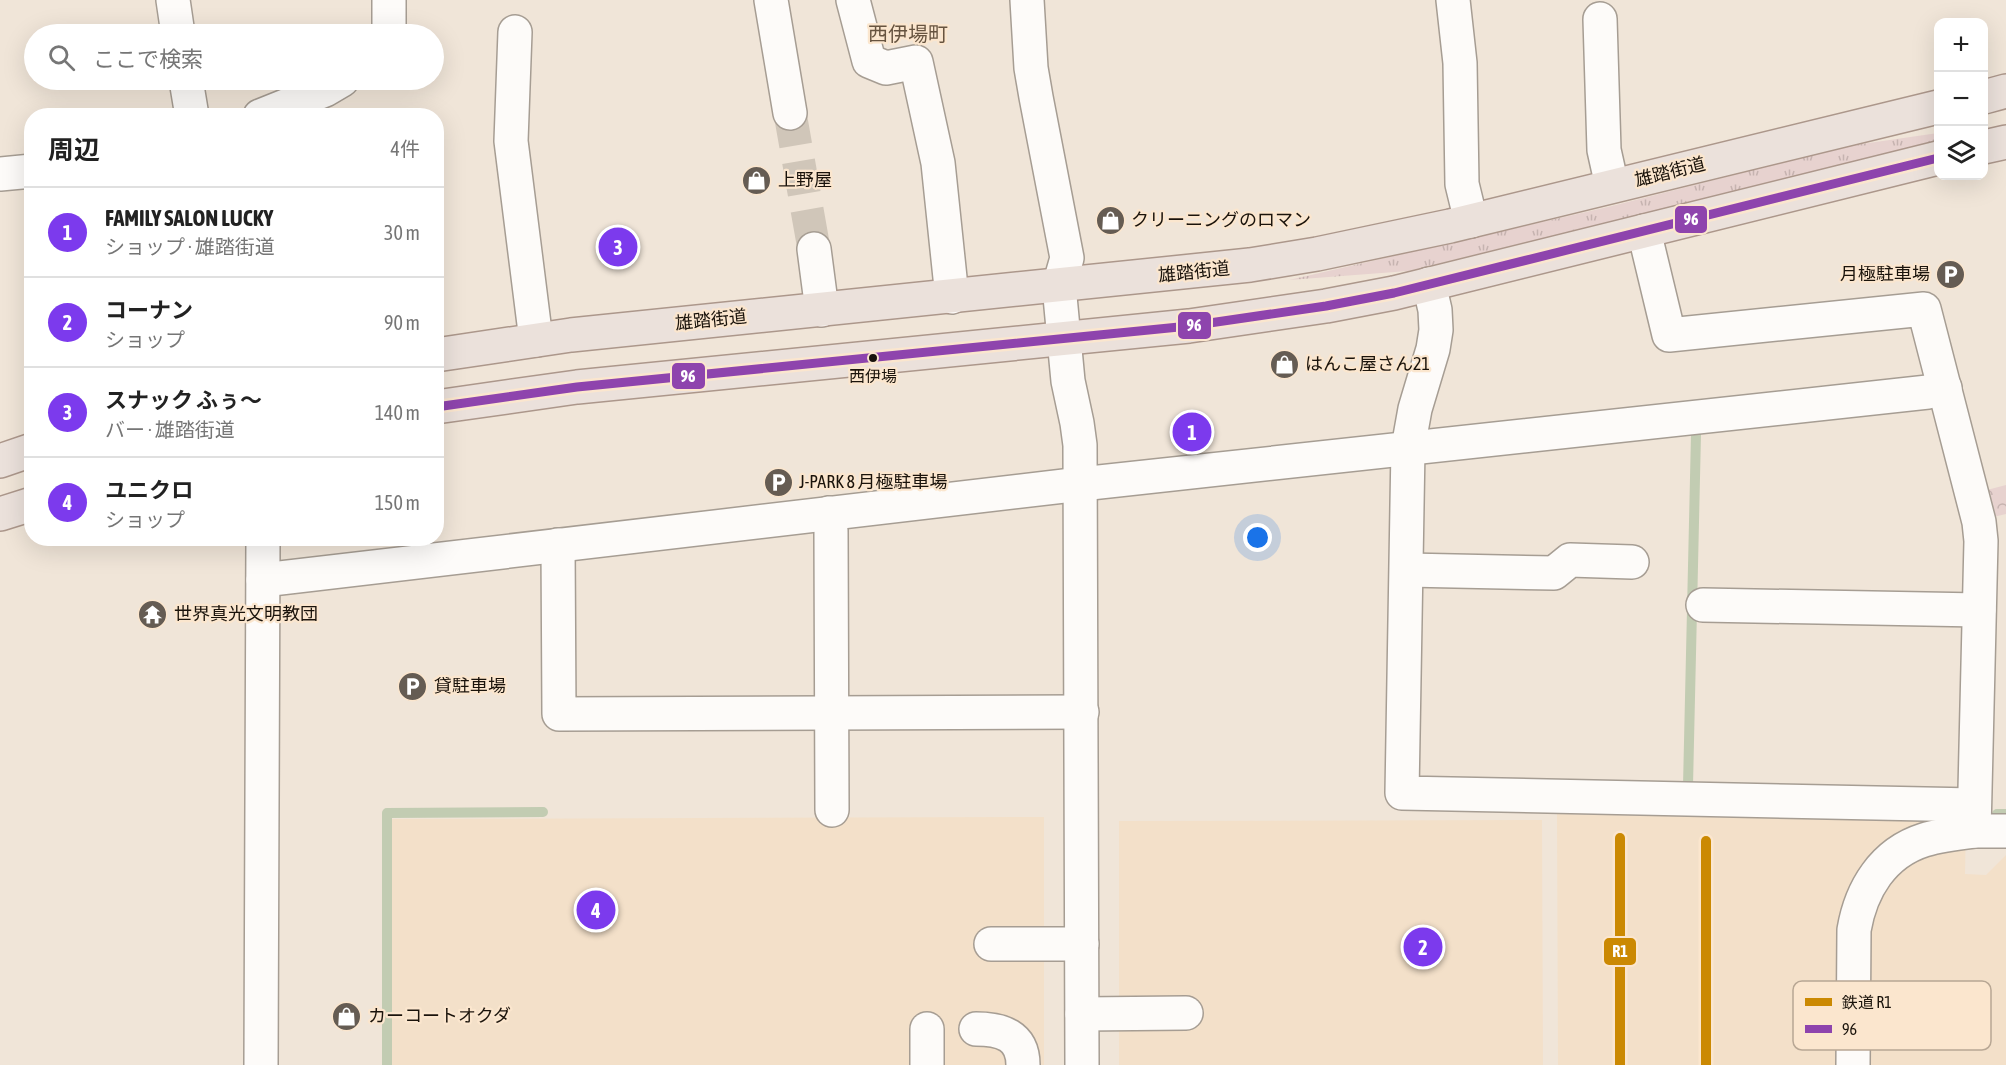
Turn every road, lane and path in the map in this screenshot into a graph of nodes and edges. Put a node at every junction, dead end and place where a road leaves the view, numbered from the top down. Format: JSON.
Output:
{"nodes":[{"id":1,"x":173,"y":0,"type":"edge"},
{"id":2,"x":389,"y":0,"type":"edge"},
{"id":3,"x":771,"y":0,"type":"edge"},
{"id":4,"x":853,"y":0,"type":"edge"},
{"id":5,"x":1027,"y":0,"type":"edge"},
{"id":6,"x":1453,"y":0,"type":"edge"},
{"id":7,"x":1600,"y":20,"type":"dead end"},
{"id":8,"x":177,"y":24,"type":"edge"},
{"id":9,"x":388,"y":24,"type":"edge"},
{"id":10,"x":514,"y":32,"type":"dead end"},
{"id":11,"x":188,"y":90,"type":"edge"},
{"id":12,"x":325,"y":90,"type":"edge"},
{"id":13,"x":2006,"y":91,"type":"edge"},
{"id":14,"x":1988,"y":96,"type":"edge"},
{"id":15,"x":191,"y":108,"type":"edge"},
{"id":16,"x":280,"y":108,"type":"edge"},
{"id":17,"x":1934,"y":108,"type":"edge"},
{"id":18,"x":790,"y":113,"type":"tunnel mouth"},
{"id":19,"x":2006,"y":142,"type":"edge"},
{"id":20,"x":1988,"y":146,"type":"edge"},
{"id":21,"x":1934,"y":159,"type":"edge"},
{"id":22,"x":24,"y":172,"type":"edge"},
{"id":23,"x":0,"y":174,"type":"edge"},
{"id":24,"x":1612,"y":186,"type":"junction"},
{"id":25,"x":1472,"y":221,"type":"junction"},
{"id":26,"x":1644,"y":231,"type":"junction"},
{"id":27,"x":814,"y":249,"type":"tunnel mouth"},
{"id":28,"x":1429,"y":284,"type":"junction"},
{"id":29,"x":1059,"y":286,"type":"junction"},
{"id":30,"x":952,"y":297,"type":"junction"},
{"id":31,"x":822,"y":310,"type":"junction"},
{"id":32,"x":1064,"y":338,"type":"junction"},
{"id":33,"x":536,"y":340,"type":"junction"},
{"id":34,"x":444,"y":354,"type":"edge"},
{"id":35,"x":1945,"y":388,"type":"junction"},
{"id":36,"x":444,"y":406,"type":"edge"},
{"id":37,"x":1408,"y":448,"type":"junction"},
{"id":38,"x":24,"y":453,"type":"edge"},
{"id":39,"x":0,"y":461,"type":"edge"},
{"id":40,"x":1082,"y":484,"type":"junction"},
{"id":41,"x":24,"y":506,"type":"edge"},
{"id":42,"x":829,"y":513,"type":"junction"},
{"id":43,"x":0,"y":514,"type":"edge"},
{"id":44,"x":558,"y":545,"type":"junction"},
{"id":45,"x":263,"y":546,"type":"edge"},
{"id":46,"x":1632,"y":562,"type":"dead end"},
{"id":47,"x":1407,"y":570,"type":"junction"},
{"id":48,"x":263,"y":580,"type":"junction"},
{"id":49,"x":1703,"y":605,"type":"dead end"},
{"id":50,"x":1979,"y":610,"type":"junction"},
{"id":51,"x":1082,"y":712,"type":"junction"},
{"id":52,"x":831,"y":713,"type":"junction"},
{"id":53,"x":832,"y":810,"type":"dead end"},
{"id":54,"x":1974,"y":818,"type":"junction"},
{"id":55,"x":2006,"y":831,"type":"edge"},
{"id":56,"x":992,"y":944,"type":"dead end"},
{"id":57,"x":1082,"y":944,"type":"junction"},
{"id":58,"x":1854,"y":981,"type":"edge"},
{"id":59,"x":1186,"y":1013,"type":"dead end"},
{"id":60,"x":1082,"y":1014,"type":"junction"},
{"id":61,"x":927,"y":1029,"type":"dead end"},
{"id":62,"x":976,"y":1029,"type":"dead end"},
{"id":63,"x":1853,"y":1050,"type":"edge"},
{"id":64,"x":261,"y":1065,"type":"edge"},
{"id":65,"x":927,"y":1065,"type":"edge"},
{"id":66,"x":1023,"y":1065,"type":"edge"},
{"id":67,"x":1082,"y":1065,"type":"edge"},
{"id":68,"x":1853,"y":1065,"type":"edge"}],
"edges":[{"from":1,"to":8,"type":"street"},
{"from":2,"to":9,"type":"street"},
{"from":3,"to":18,"type":"street"},
{"from":4,"to":30,"type":"street"},
{"from":5,"to":29,"type":"street"},
{"from":6,"to":25,"type":"street"},
{"from":7,"to":24,"type":"street"},
{"from":10,"to":33,"type":"street"},
{"from":11,"to":15,"type":"street"},
{"from":12,"to":16,"type":"street"},
{"from":13,"to":14,"type":"main road"},
{"from":17,"to":24,"type":"main road","name":"雄踏街道"},
{"from":19,"to":20,"type":"main road"},
{"from":21,"to":26,"type":"main road"},
{"from":22,"to":23,"type":"street"},
{"from":24,"to":25,"type":"main road","name":"雄踏街道"},
{"from":25,"to":29,"type":"main road","name":"雄踏街道"},
{"from":26,"to":28,"type":"main road"},
{"from":26,"to":35,"type":"street"},
{"from":27,"to":31,"type":"street"},
{"from":28,"to":32,"type":"main road"},
{"from":28,"to":37,"type":"street"},
{"from":29,"to":30,"type":"main road","name":"雄踏街道"},
{"from":29,"to":32,"type":"street"},
{"from":30,"to":31,"type":"main road","name":"雄踏街道"},
{"from":31,"to":33,"type":"main road","name":"雄踏街道"},
{"from":32,"to":36,"type":"main road"},
{"from":32,"to":40,"type":"street"},
{"from":33,"to":34,"type":"main road","name":"雄踏街道"},
{"from":35,"to":37,"type":"street"},
{"from":35,"to":50,"type":"street"},
{"from":37,"to":40,"type":"street"},
{"from":37,"to":47,"type":"street"},
{"from":38,"to":39,"type":"main road"},
{"from":40,"to":42,"type":"street"},
{"from":40,"to":51,"type":"street"},
{"from":41,"to":43,"type":"main road"},
{"from":42,"to":44,"type":"street"},
{"from":42,"to":52,"type":"street"},
{"from":44,"to":48,"type":"street"},
{"from":44,"to":52,"type":"street"},
{"from":45,"to":48,"type":"street"},
{"from":46,"to":47,"type":"street"},
{"from":47,"to":54,"type":"street"},
{"from":48,"to":64,"type":"street"},
{"from":49,"to":50,"type":"street"},
{"from":50,"to":54,"type":"street"},
{"from":51,"to":52,"type":"street"},
{"from":51,"to":57,"type":"street"},
{"from":52,"to":53,"type":"street"},
{"from":54,"to":55,"type":"street"},
{"from":54,"to":58,"type":"street"},
{"from":56,"to":57,"type":"street"},
{"from":57,"to":60,"type":"street"},
{"from":59,"to":60,"type":"street"},
{"from":60,"to":67,"type":"street"},
{"from":61,"to":65,"type":"street"},
{"from":62,"to":66,"type":"street"},
{"from":63,"to":68,"type":"street"}]}
